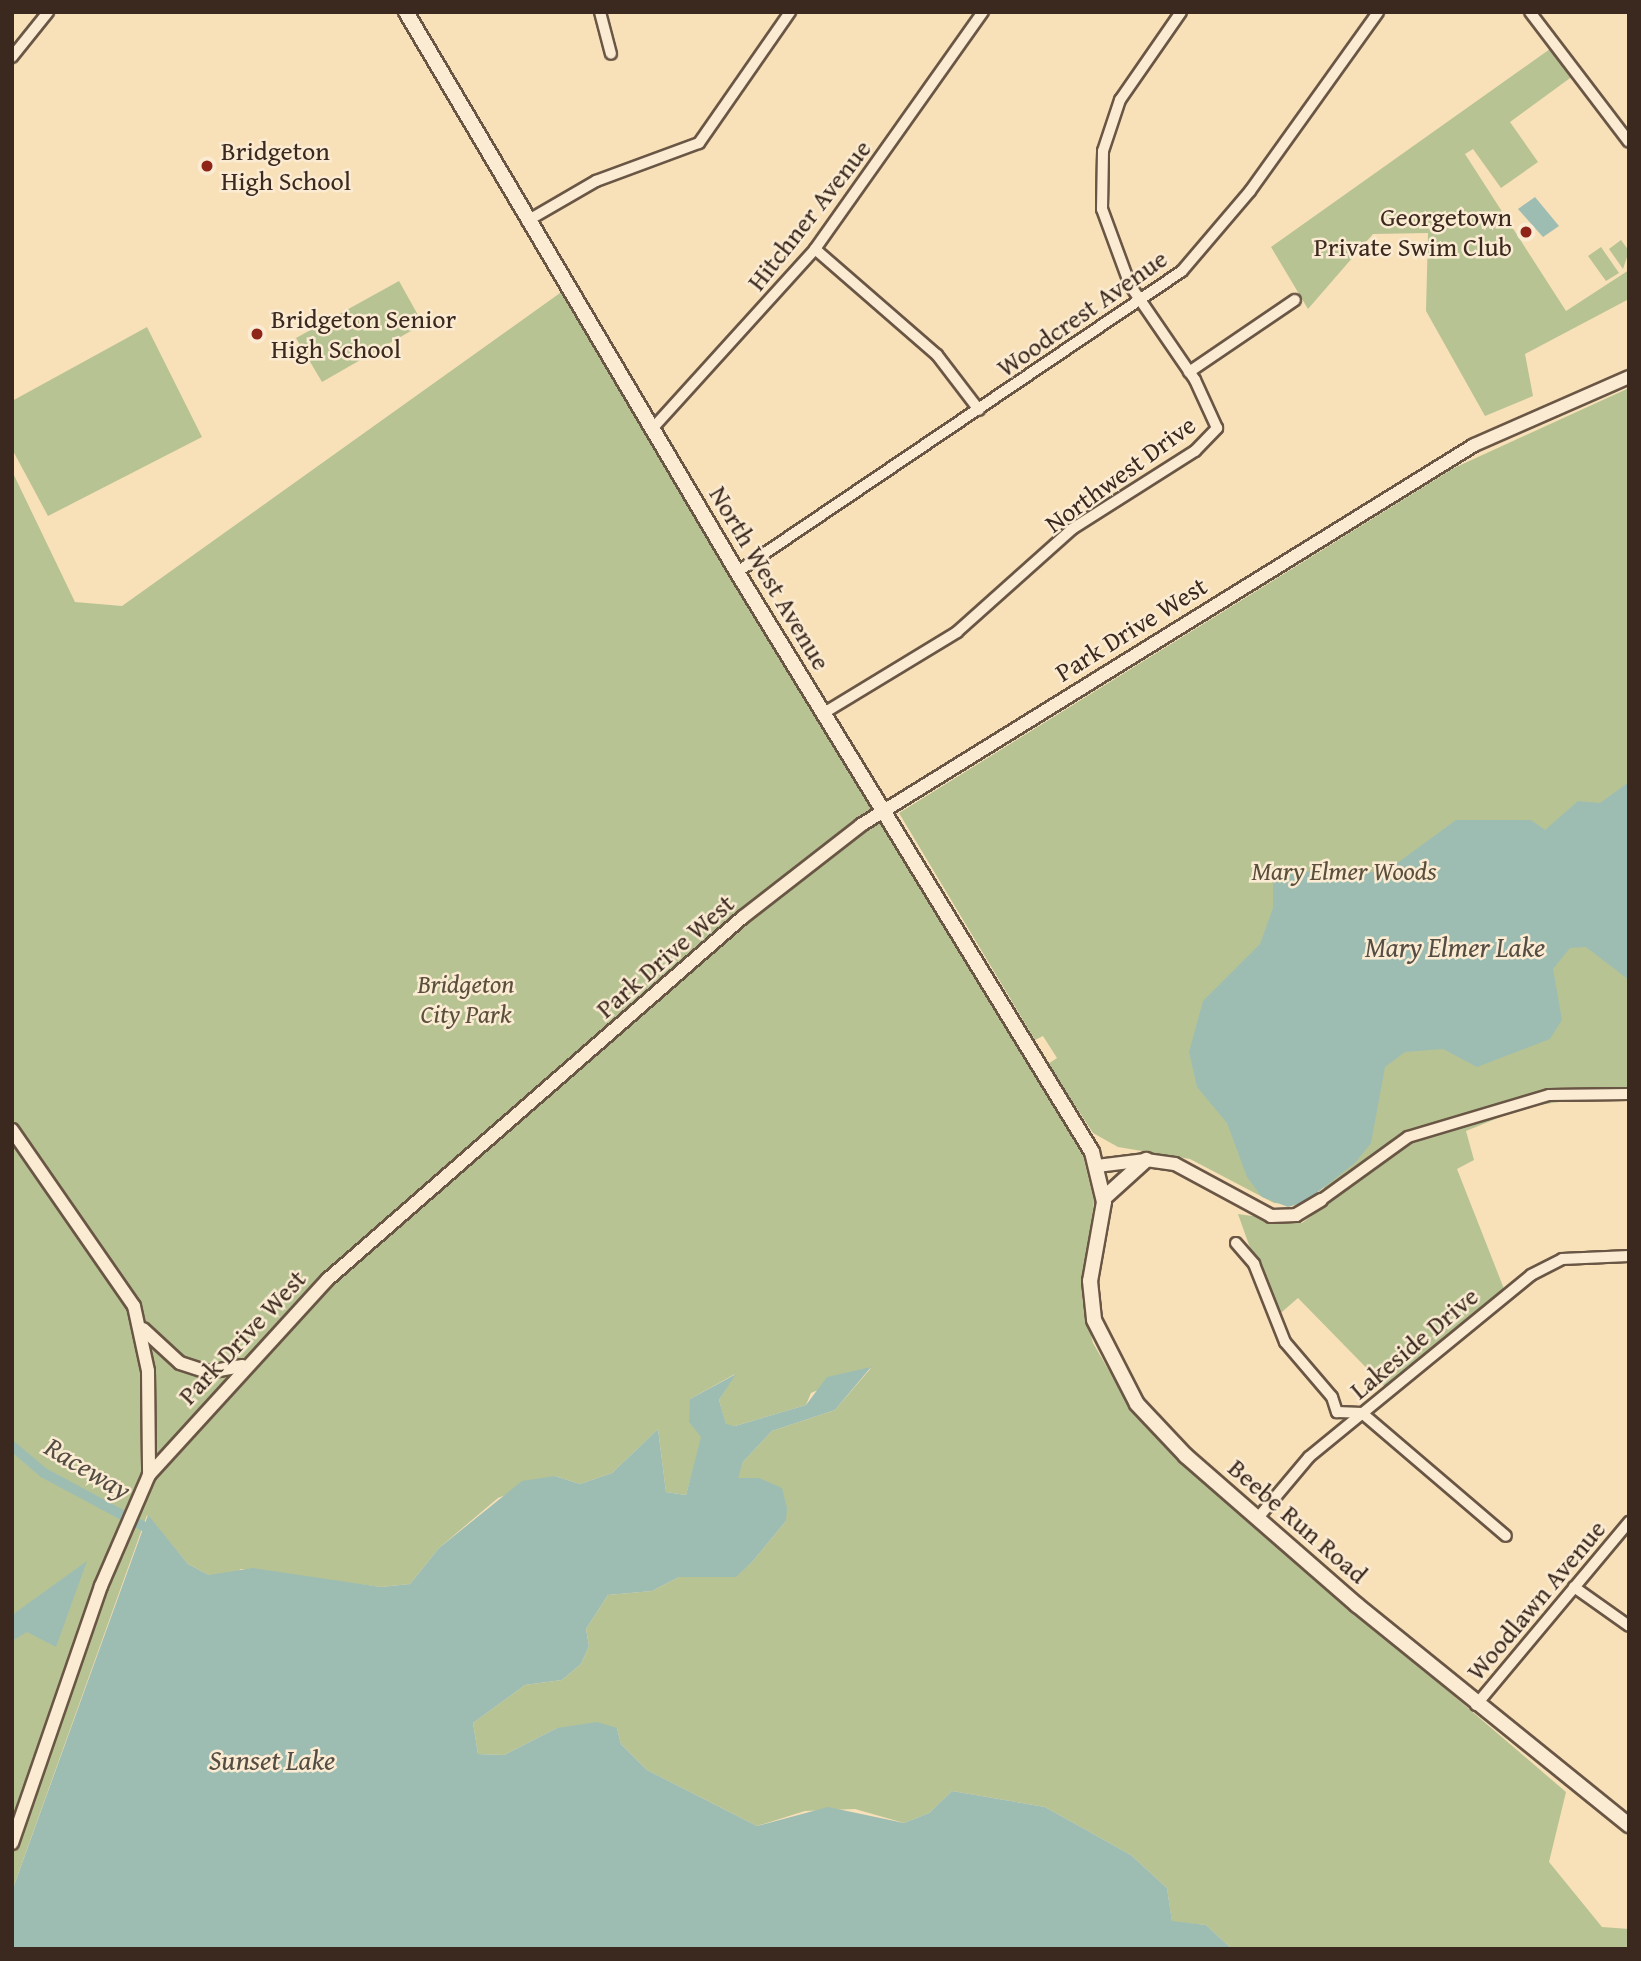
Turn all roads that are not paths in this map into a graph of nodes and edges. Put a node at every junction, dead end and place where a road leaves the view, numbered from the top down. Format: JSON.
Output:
{"nodes":[{"id":1,"x":48,"y":12,"type":"edge"},
{"id":2,"x":406,"y":12,"type":"edge"},
{"id":3,"x":600,"y":12,"type":"edge"},
{"id":4,"x":790,"y":12,"type":"edge"},
{"id":5,"x":983,"y":12,"type":"edge"},
{"id":6,"x":1181,"y":12,"type":"edge"},
{"id":7,"x":1378,"y":12,"type":"edge"},
{"id":8,"x":1530,"y":12,"type":"edge"},
{"id":9,"x":611,"y":54,"type":"dead end"},
{"id":10,"x":12,"y":57,"type":"edge"},
{"id":11,"x":1629,"y":142,"type":"edge"},
{"id":12,"x":527,"y":221,"type":"junction"},
{"id":13,"x":815,"y":249,"type":"junction"},
{"id":14,"x":1295,"y":300,"type":"dead end"},
{"id":15,"x":1141,"y":301,"type":"junction"},
{"id":16,"x":1189,"y":372,"type":"junction"},
{"id":17,"x":1629,"y":377,"type":"edge"},
{"id":18,"x":979,"y":410,"type":"junction"},
{"id":19,"x":652,"y":429,"type":"junction"},
{"id":20,"x":737,"y":572,"type":"junction"},
{"id":21,"x":824,"y":713,"type":"junction"},
{"id":22,"x":883,"y":811,"type":"junction"},
{"id":23,"x":1629,"y":1094,"type":"edge"},
{"id":24,"x":12,"y":1130,"type":"edge"},
{"id":25,"x":1146,"y":1160,"type":"junction"},
{"id":26,"x":1097,"y":1166,"type":"junction"},
{"id":27,"x":1104,"y":1198,"type":"junction"},
{"id":28,"x":1321,"y":1200,"type":"joint"},
{"id":29,"x":1236,"y":1243,"type":"dead end"},
{"id":30,"x":1629,"y":1256,"type":"edge"},
{"id":31,"x":140,"y":1326,"type":"junction"},
{"id":32,"x":243,"y":1366,"type":"junction"},
{"id":33,"x":1362,"y":1413,"type":"junction"},
{"id":34,"x":149,"y":1475,"type":"junction"},
{"id":35,"x":1257,"y":1519,"type":"junction"},
{"id":36,"x":1629,"y":1522,"type":"edge"},
{"id":37,"x":1506,"y":1535,"type":"dead end"},
{"id":38,"x":1574,"y":1587,"type":"junction"},
{"id":39,"x":1629,"y":1626,"type":"edge"},
{"id":40,"x":1476,"y":1705,"type":"junction"},
{"id":41,"x":1629,"y":1825,"type":"edge"},
{"id":42,"x":12,"y":1843,"type":"edge"}],
"edges":[{"from":1,"to":10,"type":"street"},
{"from":2,"to":12,"type":"main road","name":"North West Avenue"},
{"from":3,"to":9,"type":"street"},
{"from":4,"to":12,"type":"street"},
{"from":5,"to":13,"type":"street","name":"Hitchner Avenue"},
{"from":6,"to":15,"type":"street"},
{"from":7,"to":15,"type":"street","name":"Woodcrest Avenue"},
{"from":8,"to":11,"type":"street"},
{"from":12,"to":19,"type":"main road","name":"North West Avenue"},
{"from":13,"to":18,"type":"street"},
{"from":13,"to":19,"type":"street","name":"Hitchner Avenue"},
{"from":14,"to":16,"type":"street","name":"Northwest Drive"},
{"from":15,"to":16,"type":"street"},
{"from":15,"to":18,"type":"street","name":"Woodcrest Avenue"},
{"from":16,"to":21,"type":"street","name":"Northwest Drive"},
{"from":17,"to":22,"type":"street","name":"Park Drive West"},
{"from":18,"to":20,"type":"street","name":"Woodcrest Avenue"},
{"from":19,"to":20,"type":"main road","name":"North West Avenue"},
{"from":20,"to":21,"type":"main road","name":"North West Avenue"},
{"from":21,"to":22,"type":"main road","name":"North West Avenue"},
{"from":22,"to":26,"type":"main road","name":"North West Avenue"},
{"from":22,"to":32,"type":"street","name":"Park Drive West"},
{"from":23,"to":28,"type":"street"},
{"from":24,"to":31,"type":"street"},
{"from":25,"to":26,"type":"street"},
{"from":25,"to":27,"type":"main road"},
{"from":25,"to":28,"type":"street"},
{"from":26,"to":27,"type":"main road","name":"Beebe Run Road"},
{"from":27,"to":35,"type":"main road","name":"Beebe Run Road"},
{"from":29,"to":33,"type":"street"},
{"from":30,"to":33,"type":"street","name":"Lakeside Drive"},
{"from":31,"to":32,"type":"street"},
{"from":31,"to":34,"type":"street"},
{"from":32,"to":34,"type":"street","name":"Park Drive West"},
{"from":33,"to":35,"type":"street","name":"Lakeside Drive"},
{"from":33,"to":37,"type":"street"},
{"from":34,"to":42,"type":"street","name":"Park Drive West"},
{"from":35,"to":40,"type":"main road","name":"Beebe Run Road"},
{"from":36,"to":38,"type":"street","name":"Woodlawn Avenue"},
{"from":38,"to":39,"type":"street"},
{"from":38,"to":40,"type":"street","name":"Woodlawn Avenue"},
{"from":40,"to":41,"type":"main road","name":"Beebe Run Road"}]}
